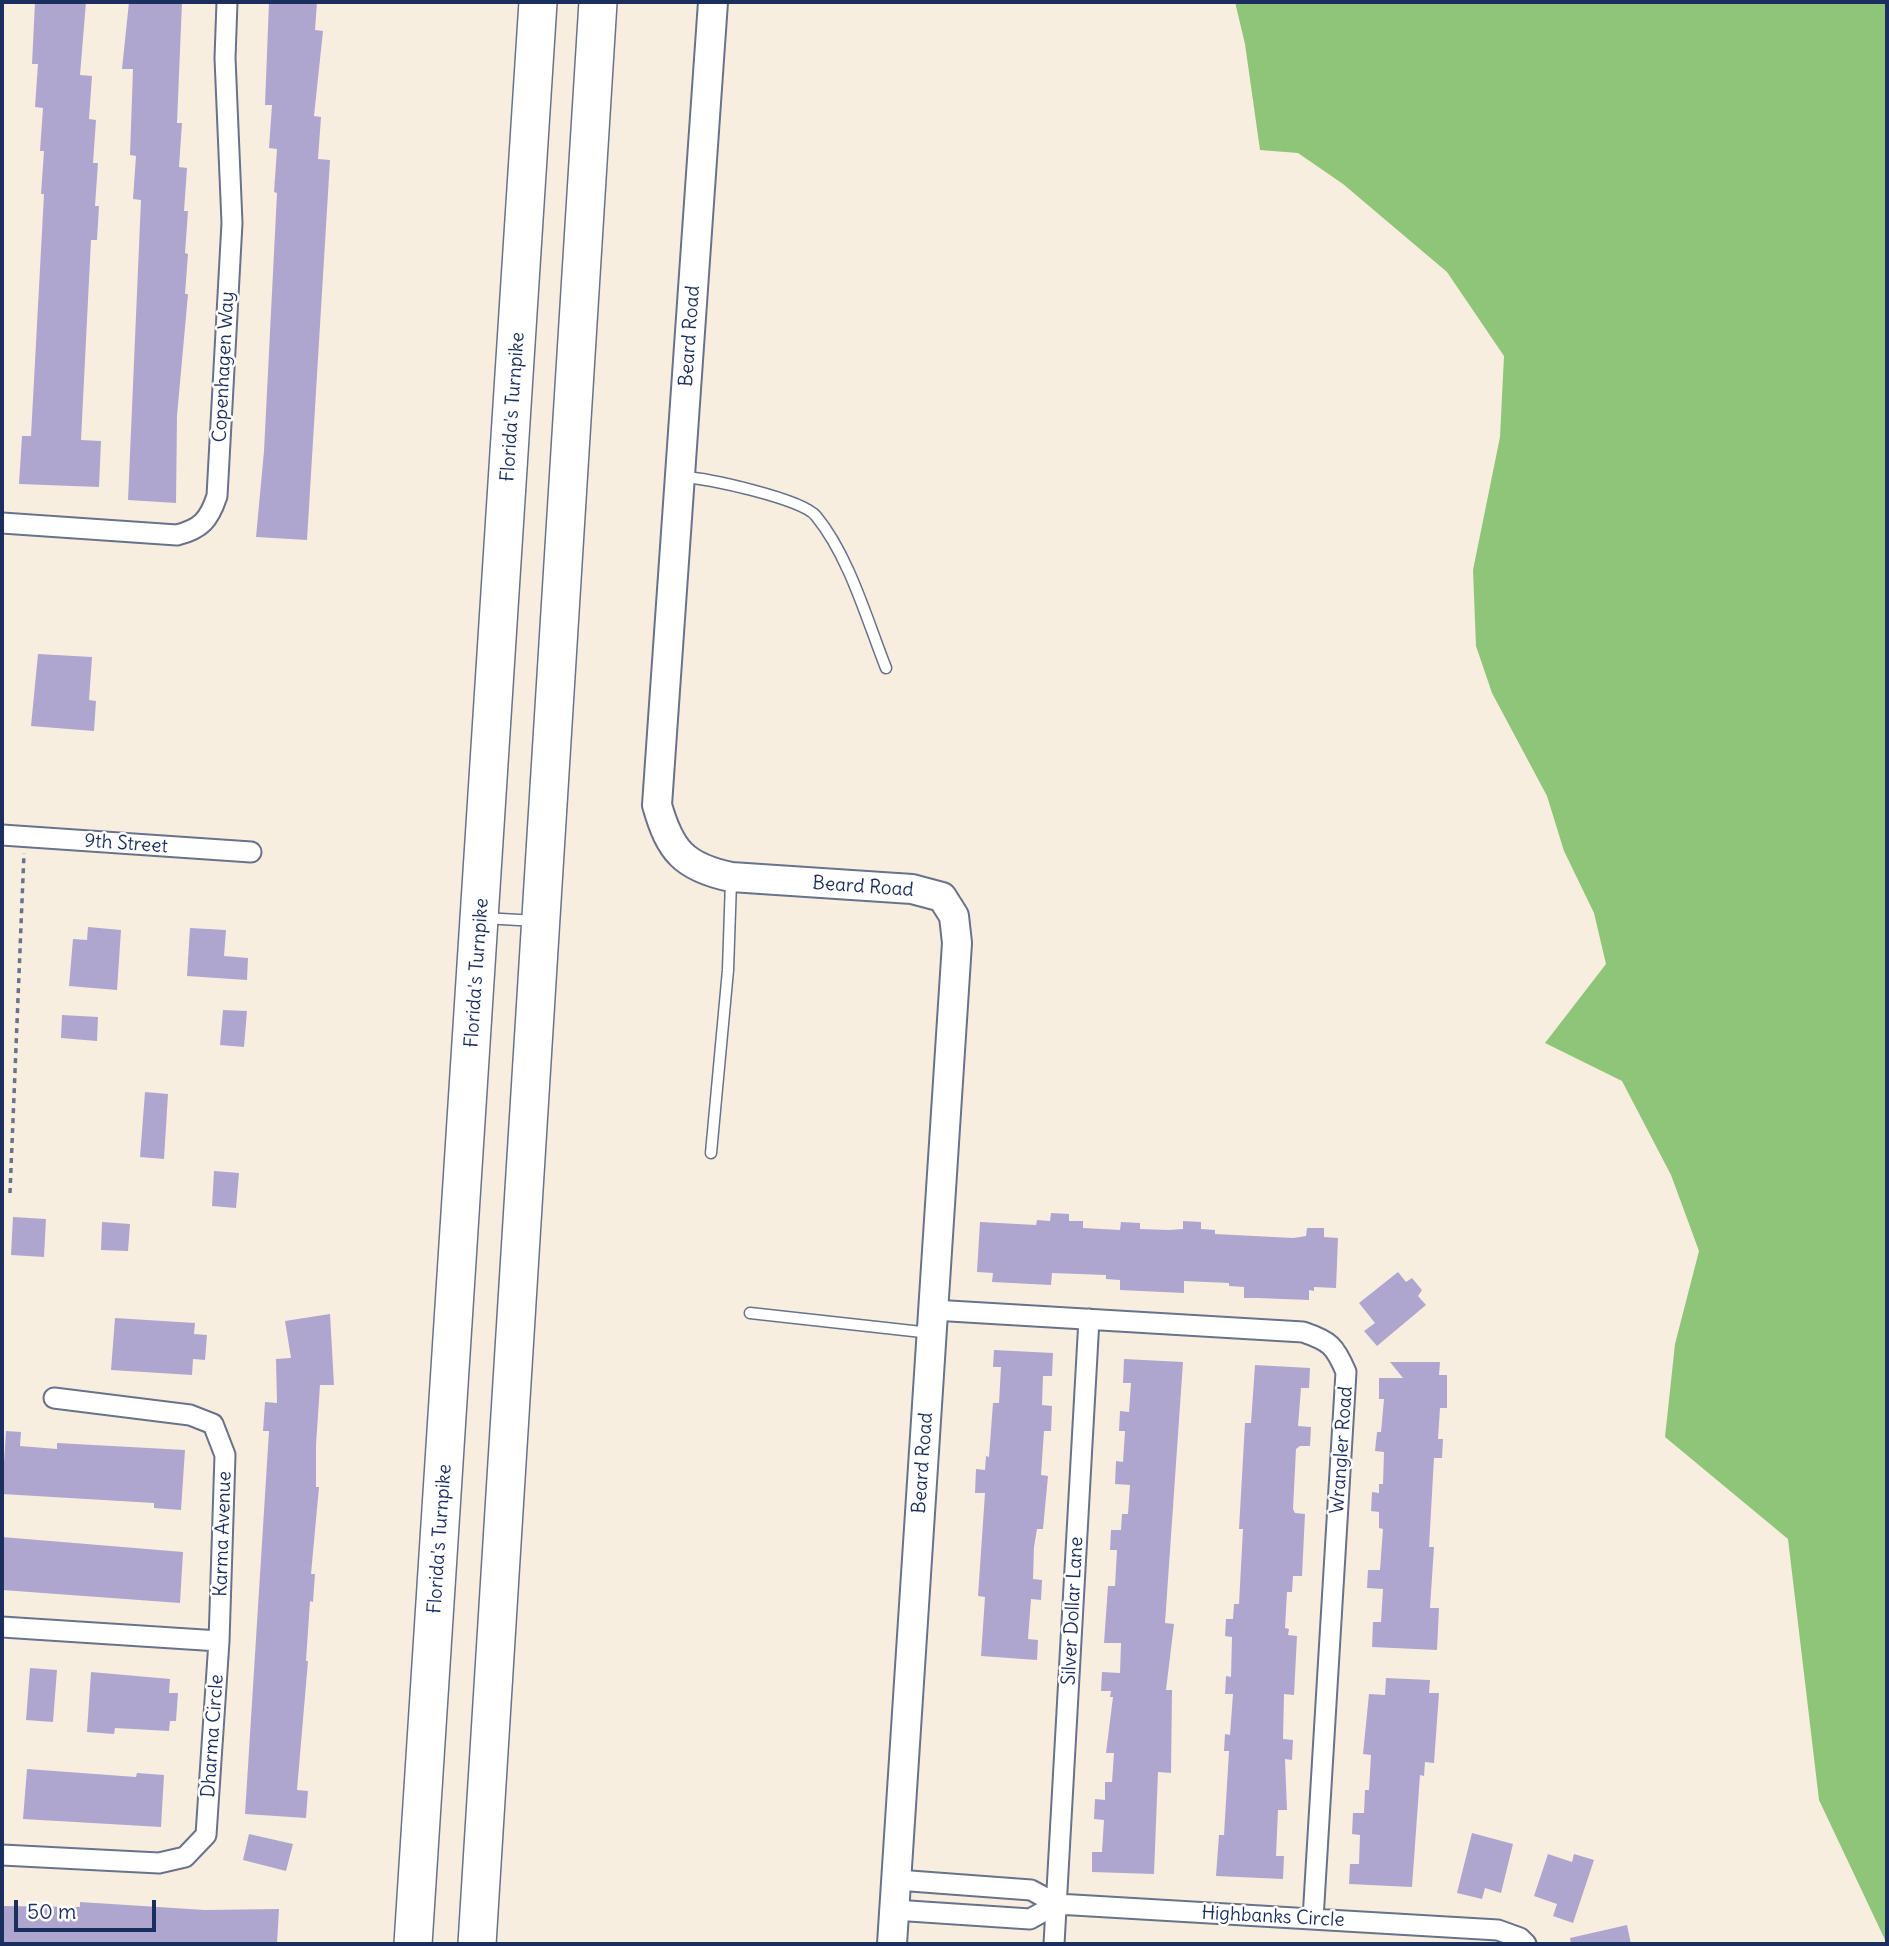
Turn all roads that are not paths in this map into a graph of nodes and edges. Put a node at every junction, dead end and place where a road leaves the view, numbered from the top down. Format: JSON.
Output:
{"nodes":[{"id":1,"x":227,"y":2,"type":"edge"},
{"id":2,"x":538,"y":2,"type":"edge"},
{"id":3,"x":598,"y":2,"type":"edge"},
{"id":4,"x":713,"y":2,"type":"edge"},
{"id":5,"x":680,"y":476,"type":"junction"},
{"id":6,"x":2,"y":523,"type":"edge"},
{"id":7,"x":887,"y":667,"type":"dead end"},
{"id":8,"x":2,"y":835,"type":"edge"},
{"id":9,"x":251,"y":852,"type":"dead end"},
{"id":10,"x":731,"y":877,"type":"junction"},
{"id":11,"x":480,"y":917,"type":"junction"},
{"id":12,"x":542,"y":921,"type":"junction"},
{"id":13,"x":712,"y":1153,"type":"dead end"},
{"id":14,"x":750,"y":1313,"type":"dead end"},
{"id":15,"x":1089,"y":1319,"type":"junction"},
{"id":16,"x":932,"y":1322,"type":"junction"},
{"id":17,"x":54,"y":1398,"type":"dead end"},
{"id":18,"x":2,"y":1627,"type":"edge"},
{"id":19,"x":219,"y":1641,"type":"junction"},
{"id":20,"x":2,"y":1855,"type":"edge"},
{"id":21,"x":897,"y":1880,"type":"junction"},
{"id":22,"x":964,"y":1885,"type":"junction"},
{"id":23,"x":1057,"y":1904,"type":"junction"},
{"id":24,"x":894,"y":1910,"type":"junction"},
{"id":25,"x":961,"y":1914,"type":"junction"},
{"id":26,"x":1313,"y":1919,"type":"junction"},
{"id":27,"x":413,"y":1944,"type":"edge"},
{"id":28,"x":477,"y":1944,"type":"edge"},
{"id":29,"x":892,"y":1944,"type":"edge"},
{"id":30,"x":1054,"y":1944,"type":"edge"},
{"id":31,"x":1526,"y":1944,"type":"edge"}],
"edges":[{"from":1,"to":6,"type":"street","name":"Copenhagen Way"},
{"from":2,"to":11,"type":"highway","name":"Florida's Turnpike"},
{"from":3,"to":12,"type":"highway"},
{"from":4,"to":5,"type":"street","name":"Beard Road"},
{"from":5,"to":7,"type":"lane"},
{"from":5,"to":10,"type":"street","name":"Beard Road"},
{"from":8,"to":9,"type":"street","name":"9th Street"},
{"from":10,"to":13,"type":"lane"},
{"from":10,"to":16,"type":"street","name":"Beard Road"},
{"from":11,"to":12,"type":"lane"},
{"from":11,"to":27,"type":"highway","name":"Florida's Turnpike"},
{"from":12,"to":28,"type":"highway"},
{"from":14,"to":16,"type":"lane"},
{"from":15,"to":16,"type":"street","name":"Wrangler Road"},
{"from":15,"to":23,"type":"street","name":"Silver Dollar Lane"},
{"from":15,"to":26,"type":"street","name":"Wrangler Road"},
{"from":16,"to":21,"type":"street","name":"Beard Road"},
{"from":17,"to":19,"type":"street","name":"Karma Avenue"},
{"from":18,"to":19,"type":"street"},
{"from":19,"to":20,"type":"street","name":"Dharma Circle"},
{"from":21,"to":22,"type":"street"},
{"from":21,"to":24,"type":"street","name":"Beard Road"},
{"from":22,"to":23,"type":"street"},
{"from":22,"to":25,"type":"street"},
{"from":23,"to":25,"type":"street"},
{"from":23,"to":26,"type":"street","name":"Highbanks Circle"},
{"from":23,"to":30,"type":"street"},
{"from":24,"to":25,"type":"street"},
{"from":24,"to":29,"type":"street","name":"Beard Road"},
{"from":26,"to":31,"type":"street","name":"Highbanks Circle"}]}
